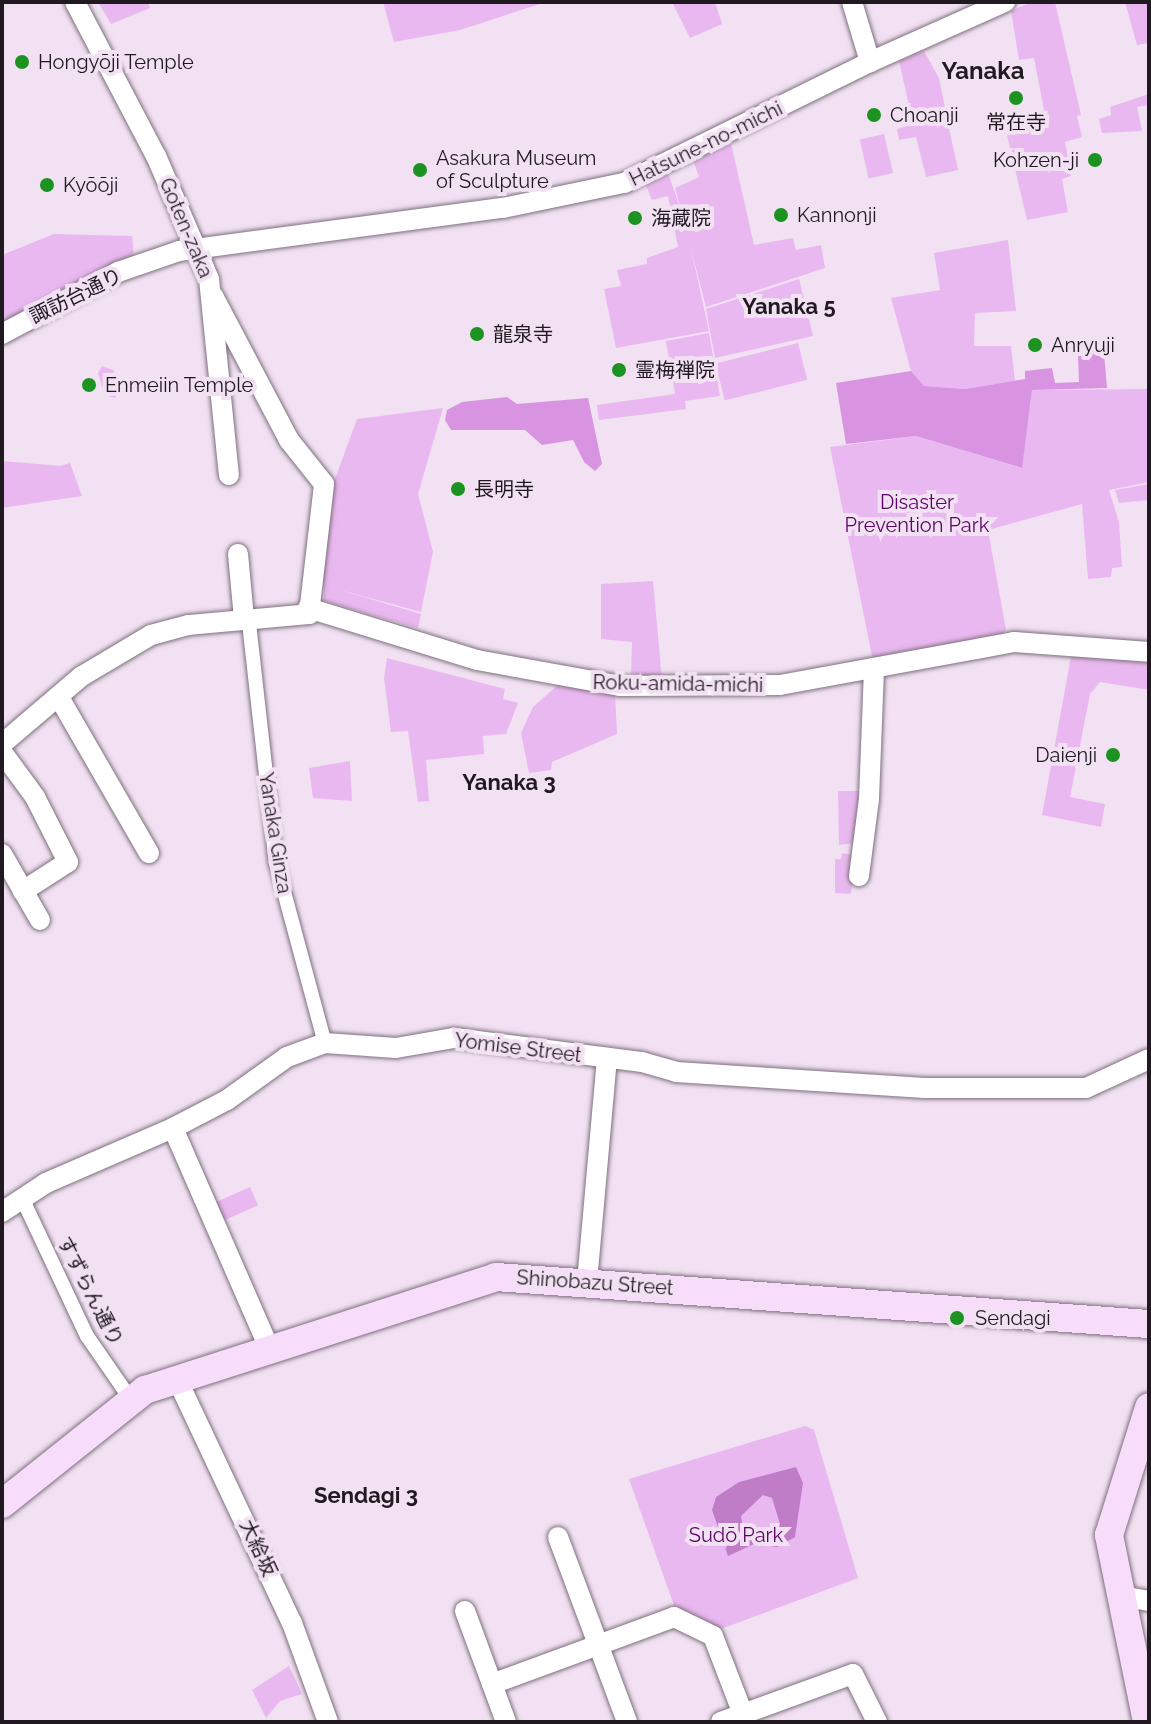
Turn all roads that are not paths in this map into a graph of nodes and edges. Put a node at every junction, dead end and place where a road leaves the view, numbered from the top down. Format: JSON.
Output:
{"nodes":[{"id":1,"x":75,"y":2,"type":"edge"},
{"id":2,"x":852,"y":2,"type":"edge"},
{"id":3,"x":1005,"y":2,"type":"edge"},
{"id":4,"x":870,"y":62,"type":"junction"},
{"id":5,"x":197,"y":248,"type":"junction"},
{"id":6,"x":213,"y":296,"type":"junction"},
{"id":7,"x":2,"y":334,"type":"edge"},
{"id":8,"x":229,"y":475,"type":"dead end"},
{"id":9,"x":238,"y":554,"type":"dead end"},
{"id":10,"x":308,"y":611,"type":"junction"},
{"id":11,"x":247,"y":620,"type":"junction"},
{"id":12,"x":1149,"y":652,"type":"edge"},
{"id":13,"x":874,"y":668,"type":"junction"},
{"id":14,"x":60,"y":699,"type":"junction"},
{"id":15,"x":2,"y":744,"type":"edge"},
{"id":16,"x":2,"y":752,"type":"edge"},
{"id":17,"x":149,"y":853,"type":"dead end"},
{"id":18,"x":2,"y":854,"type":"edge"},
{"id":19,"x":859,"y":876,"type":"dead end"},
{"id":20,"x":23,"y":891,"type":"junction"},
{"id":21,"x":40,"y":920,"type":"dead end"},
{"id":22,"x":325,"y":1043,"type":"junction"},
{"id":23,"x":607,"y":1058,"type":"junction"},
{"id":24,"x":1149,"y":1059,"type":"edge"},
{"id":25,"x":173,"y":1128,"type":"junction"},
{"id":26,"x":22,"y":1198,"type":"junction"},
{"id":27,"x":2,"y":1212,"type":"edge"},
{"id":28,"x":587,"y":1282,"type":"junction"},
{"id":29,"x":1149,"y":1324,"type":"edge"},
{"id":30,"x":269,"y":1348,"type":"junction"},
{"id":31,"x":177,"y":1379,"type":"junction"},
{"id":32,"x":130,"y":1398,"type":"junction"},
{"id":33,"x":1146,"y":1424,"type":"edge"},
{"id":34,"x":2,"y":1504,"type":"edge"},
{"id":35,"x":558,"y":1537,"type":"dead end"},
{"id":36,"x":1121,"y":1596,"type":"junction"},
{"id":37,"x":1149,"y":1601,"type":"edge"},
{"id":38,"x":465,"y":1611,"type":"dead end"},
{"id":39,"x":597,"y":1644,"type":"junction"},
{"id":40,"x":492,"y":1684,"type":"junction"},
{"id":41,"x":745,"y":1718,"type":"edge"},
{"id":42,"x":328,"y":1722,"type":"edge"},
{"id":43,"x":506,"y":1722,"type":"edge"},
{"id":44,"x":627,"y":1722,"type":"edge"},
{"id":45,"x":721,"y":1722,"type":"edge"},
{"id":46,"x":877,"y":1722,"type":"edge"},
{"id":47,"x":1147,"y":1722,"type":"edge"}],
"edges":[{"from":1,"to":5,"type":"street","name":"Goten-zaka"},
{"from":2,"to":4,"type":"street"},
{"from":3,"to":4,"type":"street","name":"Hatsune-no-michi"},
{"from":4,"to":5,"type":"street","name":"Hatsune-no-michi"},
{"from":5,"to":6,"type":"street","name":"Goten-zaka"},
{"from":5,"to":7,"type":"street","name":"諏訪台通り"},
{"from":6,"to":8,"type":"street","name":"Goten-zaka"},
{"from":6,"to":10,"type":"street"},
{"from":9,"to":11,"type":"street","name":"Yanaka Ginza"},
{"from":10,"to":11,"type":"street"},
{"from":10,"to":13,"type":"street","name":"Roku-amida-michi"},
{"from":11,"to":14,"type":"street"},
{"from":11,"to":22,"type":"street","name":"Yanaka Ginza"},
{"from":12,"to":13,"type":"street","name":"Roku-amida-michi"},
{"from":13,"to":19,"type":"street"},
{"from":14,"to":15,"type":"street"},
{"from":14,"to":17,"type":"street"},
{"from":16,"to":20,"type":"street"},
{"from":18,"to":20,"type":"street"},
{"from":20,"to":21,"type":"street"},
{"from":22,"to":23,"type":"street","name":"Yomise Street"},
{"from":22,"to":25,"type":"street","name":"Yomise Street"},
{"from":23,"to":24,"type":"street","name":"Yomise Street"},
{"from":23,"to":28,"type":"street"},
{"from":25,"to":26,"type":"street","name":"Yomise Street"},
{"from":25,"to":30,"type":"street"},
{"from":26,"to":27,"type":"street","name":"Yomise Street"},
{"from":26,"to":32,"type":"street","name":"すずらん通り"},
{"from":28,"to":29,"type":"main road","name":"Shinobazu Street"},
{"from":28,"to":30,"type":"main road","name":"Shinobazu Street"},
{"from":30,"to":31,"type":"main road","name":"Shinobazu Street"},
{"from":31,"to":32,"type":"main road","name":"Shinobazu Street"},
{"from":31,"to":42,"type":"street","name":"大給坂"},
{"from":32,"to":34,"type":"main road","name":"Shinobazu Street"},
{"from":33,"to":36,"type":"main road"},
{"from":35,"to":39,"type":"street"},
{"from":36,"to":37,"type":"street"},
{"from":36,"to":47,"type":"main road"},
{"from":38,"to":40,"type":"street"},
{"from":39,"to":40,"type":"street"},
{"from":39,"to":41,"type":"street"},
{"from":39,"to":44,"type":"street"},
{"from":40,"to":43,"type":"street"},
{"from":41,"to":45,"type":"street"},
{"from":41,"to":46,"type":"street"}]}
